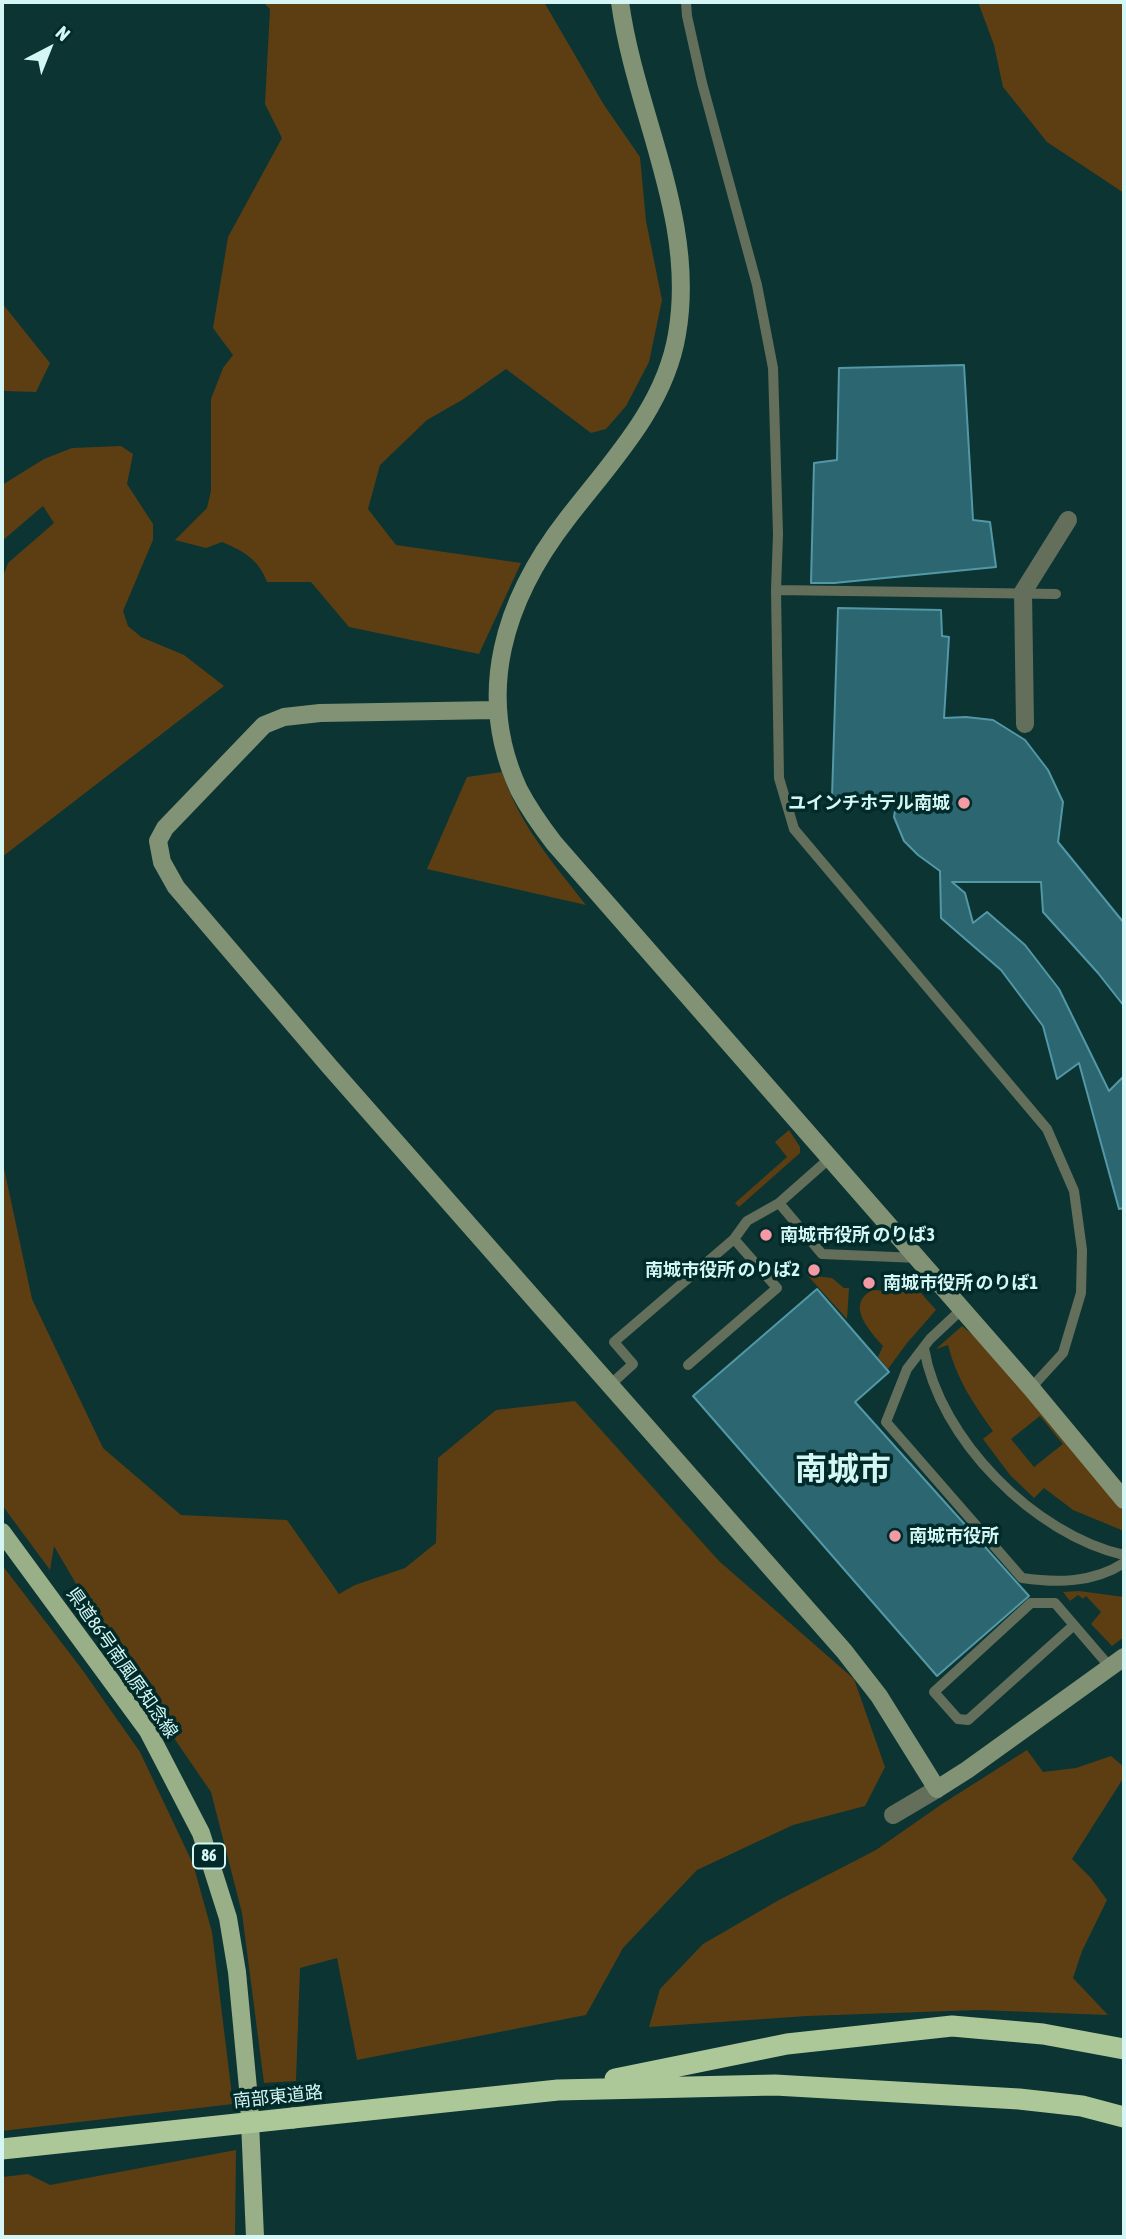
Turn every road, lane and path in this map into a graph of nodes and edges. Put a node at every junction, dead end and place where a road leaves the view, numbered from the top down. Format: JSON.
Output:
{"nodes":[{"id":1,"x":620,"y":2,"type":"edge"},
{"id":2,"x":686,"y":2,"type":"edge"},
{"id":3,"x":1068,"y":520,"type":"dead end"},
{"id":4,"x":776,"y":590,"type":"junction"},
{"id":5,"x":1023,"y":592,"type":"junction"},
{"id":6,"x":1056,"y":594,"type":"dead end"},
{"id":7,"x":497,"y":710,"type":"junction"},
{"id":8,"x":1025,"y":724,"type":"dead end"},
{"id":9,"x":830,"y":1158,"type":"junction"},
{"id":10,"x":779,"y":1203,"type":"junction"},
{"id":11,"x":734,"y":1239,"type":"junction"},
{"id":12,"x":918,"y":1258,"type":"junction"},
{"id":13,"x":962,"y":1309,"type":"junction"},
{"id":14,"x":924,"y":1348,"type":"junction"},
{"id":15,"x":688,"y":1365,"type":"dead end"},
{"id":16,"x":610,"y":1385,"type":"junction"},
{"id":17,"x":1031,"y":1388,"type":"junction"},
{"id":18,"x":1124,"y":1500,"type":"edge"},
{"id":19,"x":2,"y":1532,"type":"edge"},
{"id":20,"x":1124,"y":1555,"type":"edge"},
{"id":21,"x":1124,"y":1563,"type":"edge"},
{"id":22,"x":1074,"y":1625,"type":"junction"},
{"id":23,"x":1117,"y":1662,"type":"edge"},
{"id":24,"x":937,"y":1789,"type":"junction"},
{"id":25,"x":893,"y":1815,"type":"dead end"},
{"id":26,"x":1124,"y":2049,"type":"edge"},
{"id":27,"x":558,"y":2090,"type":"junction"},
{"id":28,"x":1124,"y":2117,"type":"edge"},
{"id":29,"x":2,"y":2149,"type":"edge"},
{"id":30,"x":255,"y":2237,"type":"edge"}],
"edges":[{"from":1,"to":7,"type":"street"},
{"from":2,"to":4,"type":"lane"},
{"from":3,"to":5,"type":"street"},
{"from":4,"to":5,"type":"lane"},
{"from":4,"to":17,"type":"lane"},
{"from":5,"to":6,"type":"lane"},
{"from":5,"to":8,"type":"street"},
{"from":7,"to":9,"type":"street"},
{"from":7,"to":16,"type":"street"},
{"from":9,"to":10,"type":"lane"},
{"from":9,"to":12,"type":"street"},
{"from":10,"to":11,"type":"lane"},
{"from":10,"to":12,"type":"lane"},
{"from":11,"to":15,"type":"lane"},
{"from":11,"to":16,"type":"lane"},
{"from":12,"to":13,"type":"street"},
{"from":13,"to":14,"type":"lane"},
{"from":13,"to":17,"type":"street"},
{"from":14,"to":20,"type":"lane"},
{"from":14,"to":21,"type":"lane"},
{"from":16,"to":24,"type":"street"},
{"from":17,"to":18,"type":"street"},
{"from":19,"to":30,"type":"main road","name":"県道86号南風原知念線","number":"86"},
{"from":22,"to":22,"type":"lane"},
{"from":22,"to":23,"type":"lane"},
{"from":23,"to":24,"type":"street"},
{"from":24,"to":25,"type":"street"},
{"from":26,"to":27,"type":"highway"},
{"from":27,"to":28,"type":"highway"},
{"from":27,"to":29,"type":"highway","name":"南部東道路","bridge":true}]}
